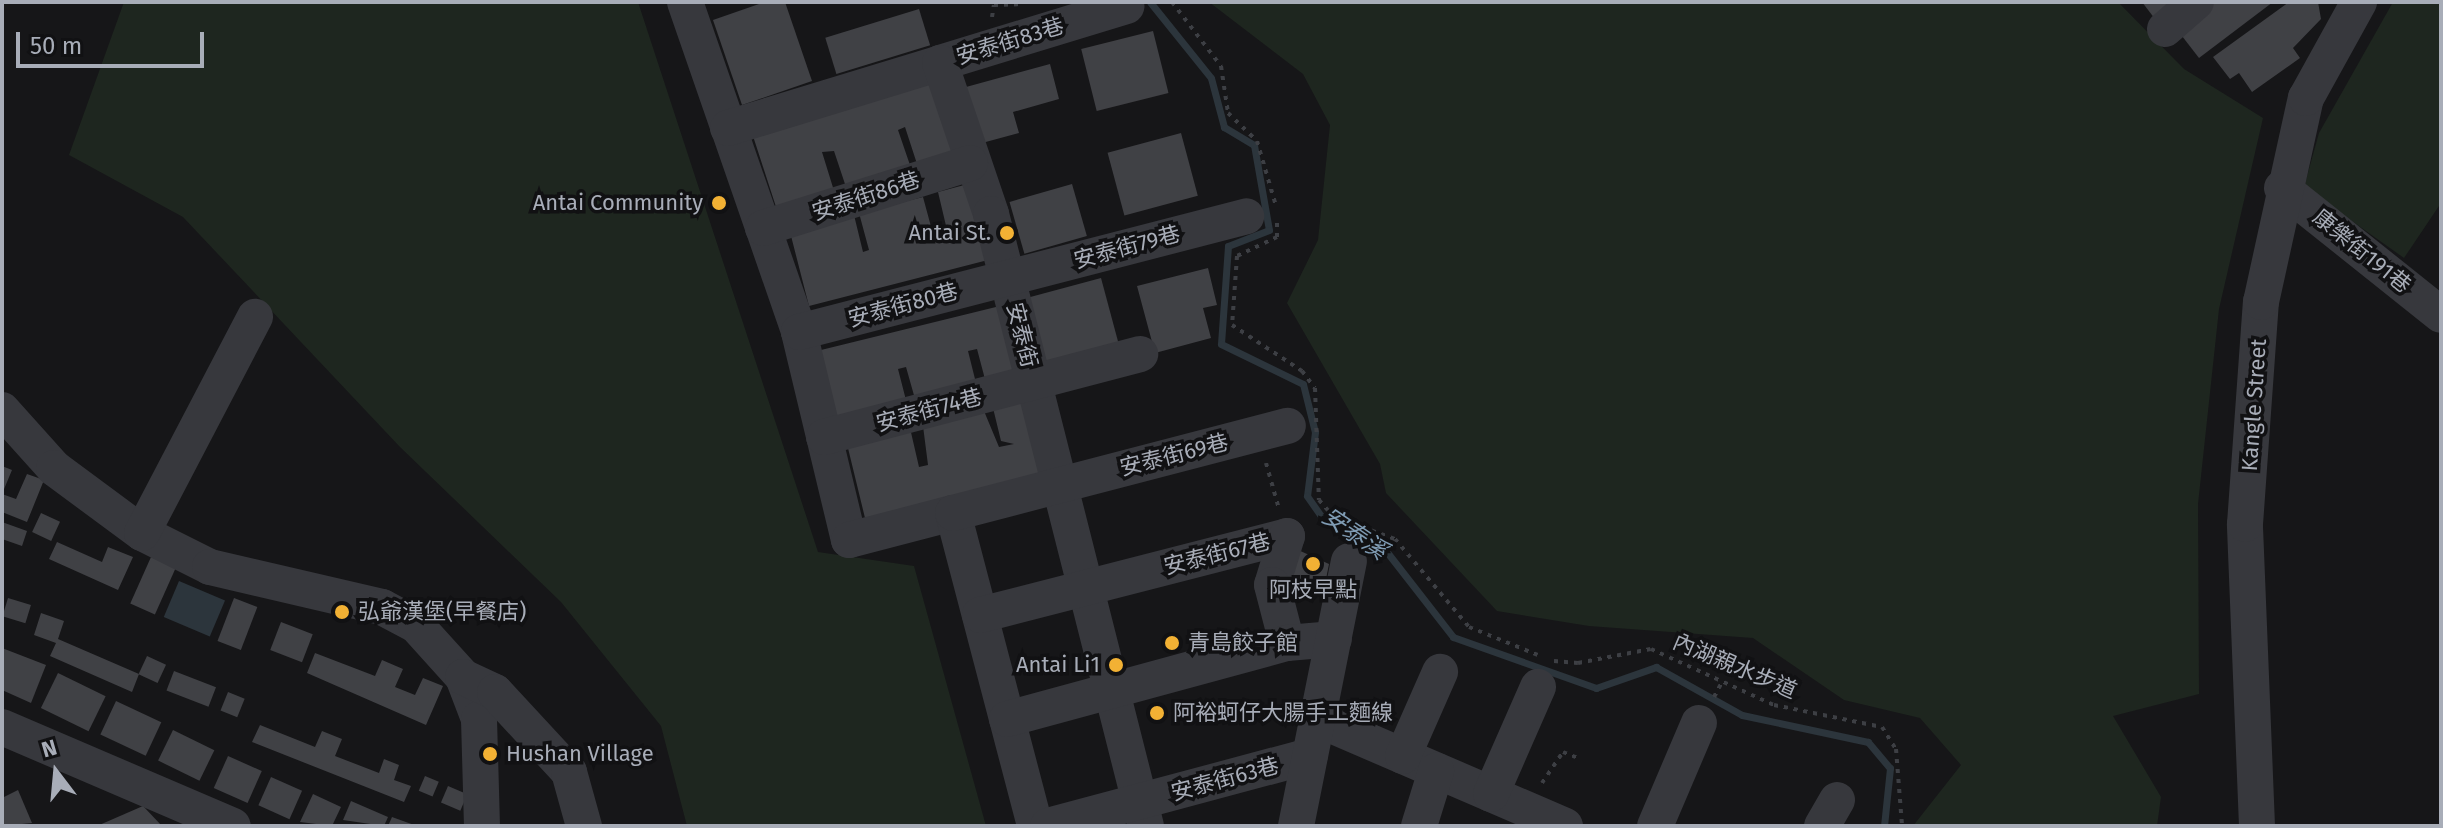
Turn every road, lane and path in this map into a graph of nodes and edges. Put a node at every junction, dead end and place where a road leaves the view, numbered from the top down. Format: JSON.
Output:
{"nodes":[{"id":1,"x":685,"y":2,"type":"edge"},
{"id":2,"x":1172,"y":2,"type":"edge"},
{"id":3,"x":2196,"y":2,"type":"edge"},
{"id":4,"x":2354,"y":5,"type":"edge"},
{"id":5,"x":1126,"y":6,"type":"dead end"},
{"id":6,"x":2165,"y":29,"type":"dead end"},
{"id":7,"x":940,"y":63,"type":"junction"},
{"id":8,"x":728,"y":128,"type":"junction"},
{"id":9,"x":970,"y":163,"type":"junction"},
{"id":10,"x":2282,"y":188,"type":"junction"},
{"id":11,"x":1246,"y":216,"type":"dead end"},
{"id":12,"x":763,"y":228,"type":"junction"},
{"id":13,"x":1008,"y":278,"type":"junction"},
{"id":14,"x":2441,"y":315,"type":"edge"},
{"id":15,"x":255,"y":317,"type":"dead end"},
{"id":16,"x":799,"y":332,"type":"junction"},
{"id":17,"x":1140,"y":354,"type":"dead end"},
{"id":18,"x":1034,"y":382,"type":"junction"},
{"id":19,"x":2,"y":410,"type":"edge"},
{"id":20,"x":1288,"y":426,"type":"dead end"},
{"id":21,"x":824,"y":437,"type":"junction"},
{"id":22,"x":1060,"y":485,"type":"junction"},
{"id":23,"x":953,"y":513,"type":"junction"},
{"id":24,"x":142,"y":533,"type":"junction"},
{"id":25,"x":1349,"y":561,"type":"dead end"},
{"id":26,"x":1086,"y":587,"type":"junction"},
{"id":27,"x":980,"y":615,"type":"junction"},
{"id":28,"x":1334,"y":639,"type":"junction"},
{"id":29,"x":1287,"y":643,"type":"junction"},
{"id":30,"x":1440,"y":672,"type":"dead end"},
{"id":31,"x":463,"y":677,"type":"junction"},
{"id":32,"x":1538,"y":687,"type":"dead end"},
{"id":33,"x":1112,"y":690,"type":"junction"},
{"id":34,"x":1007,"y":719,"type":"junction"},
{"id":35,"x":1317,"y":719,"type":"junction"},
{"id":36,"x":1699,"y":723,"type":"dead end"},
{"id":37,"x":2,"y":727,"type":"edge"},
{"id":38,"x":1310,"y":756,"type":"junction"},
{"id":39,"x":1403,"y":756,"type":"junction"},
{"id":40,"x":1580,"y":759,"type":"dead end"},
{"id":41,"x":1436,"y":771,"type":"junction"},
{"id":42,"x":1491,"y":794,"type":"junction"},
{"id":43,"x":1143,"y":814,"type":"edge"},
{"id":44,"x":1527,"y":818,"type":"edge"},
{"id":45,"x":233,"y":826,"type":"edge"},
{"id":46,"x":482,"y":826,"type":"edge"},
{"id":47,"x":584,"y":826,"type":"edge"},
{"id":48,"x":1035,"y":826,"type":"edge"},
{"id":49,"x":1048,"y":826,"type":"edge"},
{"id":50,"x":1296,"y":826,"type":"edge"},
{"id":51,"x":1419,"y":826,"type":"edge"},
{"id":52,"x":1565,"y":826,"type":"edge"},
{"id":53,"x":1655,"y":826,"type":"edge"},
{"id":54,"x":1902,"y":826,"type":"edge"},
{"id":55,"x":2257,"y":826,"type":"edge"}],
"edges":[{"from":1,"to":8,"type":"street"},
{"from":2,"to":54,"type":"path","name":"內湖親水步道"},
{"from":3,"to":6,"type":"street"},
{"from":4,"to":10,"type":"street","name":"Kangle Street"},
{"from":5,"to":7,"type":"street","name":"安泰街83巷"},
{"from":7,"to":8,"type":"street"},
{"from":7,"to":9,"type":"street","name":"安泰街"},
{"from":8,"to":12,"type":"street"},
{"from":9,"to":12,"type":"street","name":"安泰街86巷"},
{"from":9,"to":13,"type":"street","name":"安泰街"},
{"from":10,"to":14,"type":"street","name":"康樂街191巷"},
{"from":10,"to":55,"type":"street","name":"Kangle Street"},
{"from":11,"to":13,"type":"street","name":"安泰街79巷"},
{"from":12,"to":16,"type":"street"},
{"from":13,"to":16,"type":"street","name":"安泰街80巷"},
{"from":13,"to":18,"type":"street","name":"安泰街"},
{"from":15,"to":24,"type":"street"},
{"from":16,"to":21,"type":"street"},
{"from":17,"to":18,"type":"street","name":"安泰街74巷"},
{"from":18,"to":21,"type":"street","name":"安泰街74巷"},
{"from":18,"to":22,"type":"street","name":"安泰街"},
{"from":19,"to":24,"type":"street"},
{"from":20,"to":22,"type":"street","name":"安泰街69巷"},
{"from":21,"to":23,"type":"street"},
{"from":22,"to":23,"type":"street","name":"安泰街69巷"},
{"from":22,"to":26,"type":"street","name":"安泰街"},
{"from":23,"to":27,"type":"street"},
{"from":24,"to":31,"type":"street"},
{"from":25,"to":28,"type":"street"},
{"from":26,"to":27,"type":"street"},
{"from":26,"to":29,"type":"street","name":"安泰街67巷"},
{"from":26,"to":33,"type":"street","name":"安泰街"},
{"from":27,"to":34,"type":"street"},
{"from":28,"to":29,"type":"street"},
{"from":28,"to":35,"type":"street"},
{"from":29,"to":33,"type":"street"},
{"from":30,"to":39,"type":"street"},
{"from":31,"to":46,"type":"street"},
{"from":31,"to":47,"type":"street"},
{"from":32,"to":42,"type":"street"},
{"from":33,"to":34,"type":"street"},
{"from":33,"to":43,"type":"street","name":"安泰街"},
{"from":34,"to":48,"type":"street"},
{"from":35,"to":38,"type":"street"},
{"from":35,"to":39,"type":"street"},
{"from":36,"to":53,"type":"street"},
{"from":37,"to":45,"type":"street"},
{"from":38,"to":43,"type":"street","name":"安泰街63巷"},
{"from":38,"to":50,"type":"street"},
{"from":39,"to":41,"type":"street"},
{"from":40,"to":44,"type":"path"},
{"from":41,"to":42,"type":"street"},
{"from":41,"to":51,"type":"street"},
{"from":42,"to":44,"type":"street"},
{"from":43,"to":49,"type":"street","name":"安泰街63巷"},
{"from":44,"to":52,"type":"street"}]}
